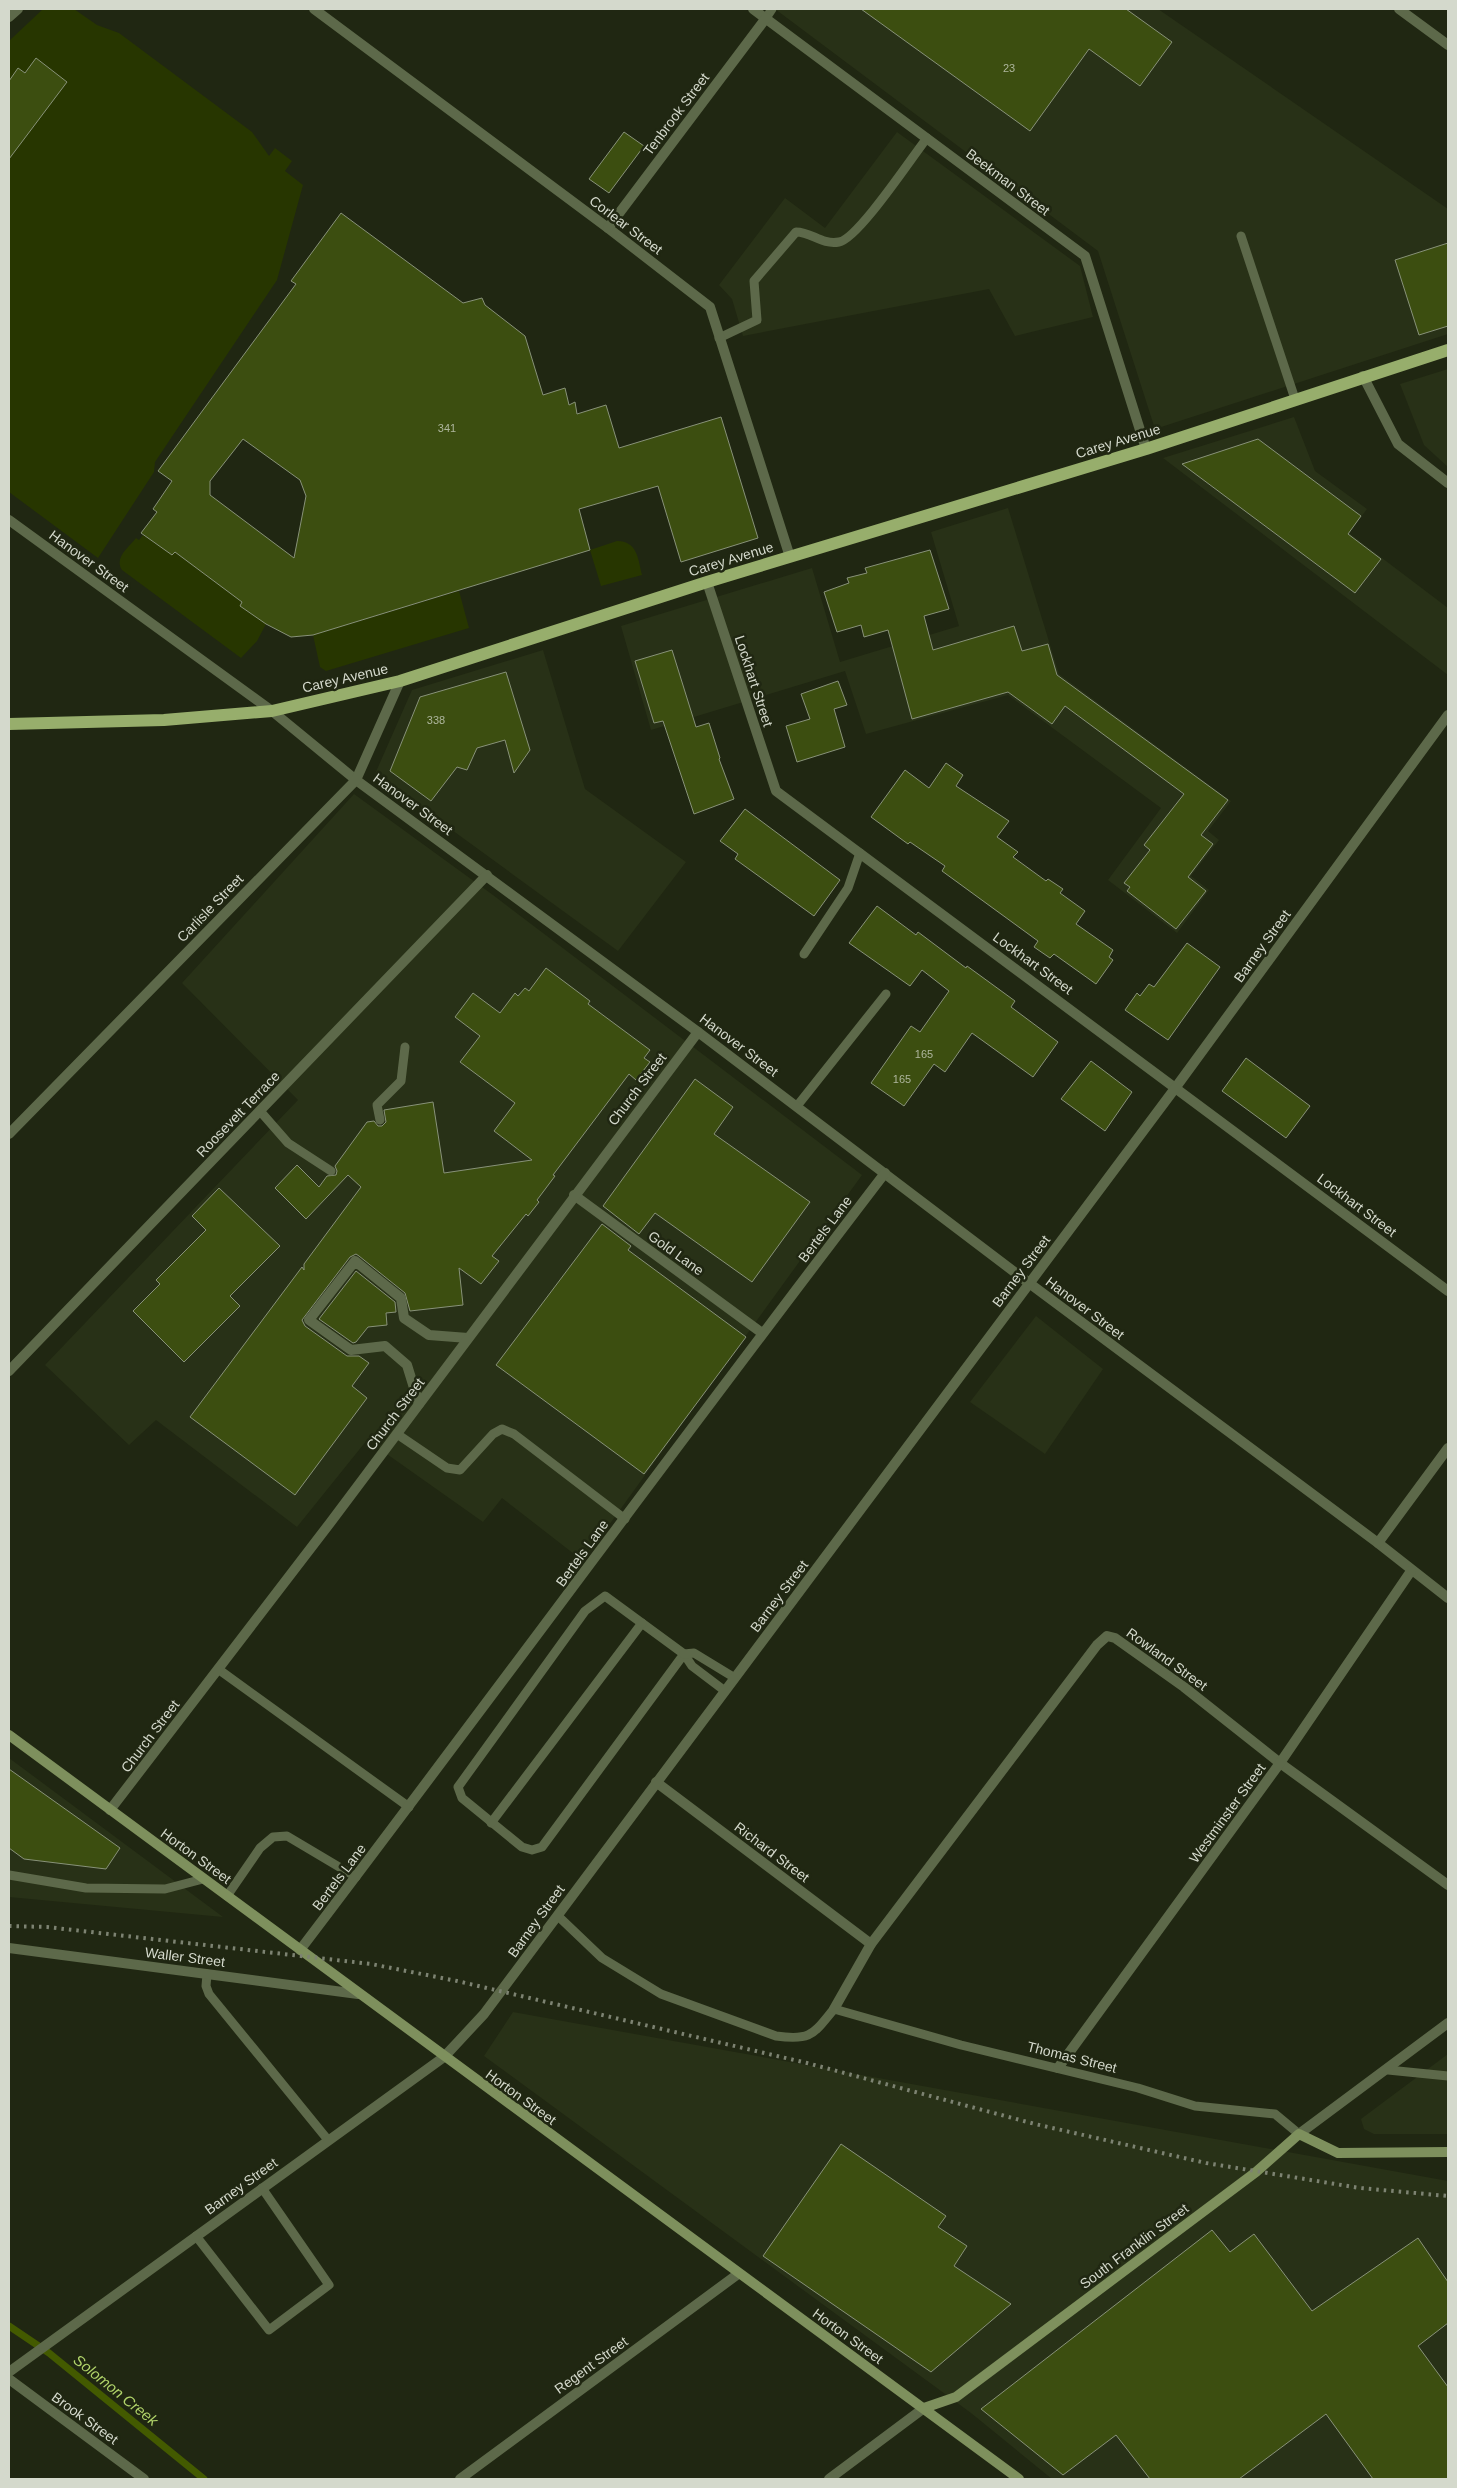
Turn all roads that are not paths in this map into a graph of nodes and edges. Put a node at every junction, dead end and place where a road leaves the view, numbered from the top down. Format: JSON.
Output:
{"nodes":[{"id":1,"x":18,"y":9,"type":"edge"},
{"id":2,"x":314,"y":9,"type":"edge"},
{"id":3,"x":753,"y":9,"type":"edge"},
{"id":4,"x":772,"y":9,"type":"edge"},
{"id":5,"x":1399,"y":9,"type":"edge"},
{"id":6,"x":9,"y":18,"type":"edge"},
{"id":7,"x":766,"y":18,"type":"junction"},
{"id":8,"x":1448,"y":45,"type":"edge"},
{"id":9,"x":926,"y":138,"type":"junction"},
{"id":10,"x":608,"y":228,"type":"junction"},
{"id":11,"x":1241,"y":236,"type":"dead end"},
{"id":12,"x":719,"y":338,"type":"junction"},
{"id":13,"x":1448,"y":350,"type":"edge"},
{"id":14,"x":1363,"y":376,"type":"junction"},
{"id":15,"x":1295,"y":399,"type":"junction"},
{"id":16,"x":1146,"y":448,"type":"junction"},
{"id":17,"x":1448,"y":483,"type":"edge"},
{"id":18,"x":9,"y":520,"type":"edge"},
{"id":19,"x":790,"y":557,"type":"junction"},
{"id":20,"x":707,"y":582,"type":"junction"},
{"id":21,"x":400,"y":680,"type":"junction"},
{"id":22,"x":272,"y":711,"type":"junction"},
{"id":23,"x":1448,"y":715,"type":"edge"},
{"id":24,"x":9,"y":724,"type":"edge"},
{"id":25,"x":356,"y":780,"type":"junction"},
{"id":26,"x":860,"y":853,"type":"junction"},
{"id":27,"x":487,"y":875,"type":"junction"},
{"id":28,"x":804,"y":954,"type":"dead end"},
{"id":29,"x":886,"y":994,"type":"dead end"},
{"id":30,"x":698,"y":1032,"type":"junction"},
{"id":31,"x":405,"y":1047,"type":"dead end"},
{"id":32,"x":1176,"y":1087,"type":"junction"},
{"id":33,"x":797,"y":1106,"type":"junction"},
{"id":34,"x":260,"y":1111,"type":"junction"},
{"id":35,"x":380,"y":1120,"type":"dead end"},
{"id":36,"x":9,"y":1134,"type":"edge"},
{"id":37,"x":331,"y":1171,"type":"dead end"},
{"id":38,"x":885,"y":1173,"type":"junction"},
{"id":39,"x":574,"y":1195,"type":"junction"},
{"id":40,"x":1029,"y":1283,"type":"junction"},
{"id":41,"x":1448,"y":1291,"type":"edge"},
{"id":42,"x":762,"y":1333,"type":"junction"},
{"id":43,"x":468,"y":1338,"type":"junction"},
{"id":44,"x":9,"y":1371,"type":"edge"},
{"id":45,"x":419,"y":1404,"type":"junction"},
{"id":46,"x":397,"y":1434,"type":"junction"},
{"id":47,"x":1448,"y":1448,"type":"edge"},
{"id":48,"x":625,"y":1519,"type":"junction"},
{"id":49,"x":1378,"y":1543,"type":"junction"},
{"id":50,"x":1412,"y":1571,"type":"junction"},
{"id":51,"x":1448,"y":1598,"type":"edge"},
{"id":52,"x":642,"y":1624,"type":"junction"},
{"id":53,"x":684,"y":1654,"type":"junction"},
{"id":54,"x":218,"y":1669,"type":"junction"},
{"id":55,"x":735,"y":1678,"type":"junction"},
{"id":56,"x":725,"y":1690,"type":"junction"},
{"id":57,"x":9,"y":1735,"type":"edge"},
{"id":58,"x":1280,"y":1763,"type":"junction"},
{"id":59,"x":656,"y":1782,"type":"junction"},
{"id":60,"x":409,"y":1807,"type":"junction"},
{"id":61,"x":110,"y":1810,"type":"junction"},
{"id":62,"x":491,"y":1823,"type":"junction"},
{"id":63,"x":9,"y":1875,"type":"edge"},
{"id":64,"x":356,"y":1877,"type":"junction"},
{"id":65,"x":203,"y":1878,"type":"junction"},
{"id":66,"x":1448,"y":1885,"type":"edge"},
{"id":67,"x":227,"y":1896,"type":"junction"},
{"id":68,"x":558,"y":1916,"type":"junction"},
{"id":69,"x":871,"y":1944,"type":"junction"},
{"id":70,"x":9,"y":1948,"type":"edge"},
{"id":71,"x":300,"y":1950,"type":"junction"},
{"id":72,"x":207,"y":1974,"type":"junction"},
{"id":73,"x":358,"y":1994,"type":"junction"},
{"id":74,"x":834,"y":2009,"type":"junction"},
{"id":75,"x":1446,"y":2027,"type":"edge"},
{"id":76,"x":444,"y":2057,"type":"junction"},
{"id":77,"x":1058,"y":2068,"type":"junction"},
{"id":78,"x":1388,"y":2070,"type":"junction"},
{"id":79,"x":1448,"y":2076,"type":"edge"},
{"id":80,"x":1299,"y":2134,"type":"junction"},
{"id":81,"x":328,"y":2140,"type":"junction"},
{"id":82,"x":1448,"y":2152,"type":"edge"},
{"id":83,"x":262,"y":2188,"type":"junction"},
{"id":84,"x":196,"y":2236,"type":"junction"},
{"id":85,"x":738,"y":2274,"type":"junction"},
{"id":86,"x":13,"y":2369,"type":"edge"},
{"id":87,"x":9,"y":2379,"type":"edge"},
{"id":88,"x":924,"y":2408,"type":"junction"},
{"id":89,"x":144,"y":2479,"type":"edge"},
{"id":90,"x":460,"y":2479,"type":"edge"},
{"id":91,"x":829,"y":2479,"type":"edge"},
{"id":92,"x":1019,"y":2479,"type":"edge"}],
"edges":[{"from":1,"to":6,"type":"street"},
{"from":2,"to":10,"type":"street","name":"Corlear Street"},
{"from":3,"to":7,"type":"street","name":"Beekman Street"},
{"from":4,"to":7,"type":"lane"},
{"from":5,"to":8,"type":"street"},
{"from":7,"to":9,"type":"street","name":"Beekman Street"},
{"from":7,"to":10,"type":"street","name":"Tenbrook Street"},
{"from":9,"to":12,"type":"lane"},
{"from":9,"to":16,"type":"street","name":"Beekman Street"},
{"from":10,"to":12,"type":"street","name":"Corlear Street"},
{"from":11,"to":15,"type":"lane"},
{"from":12,"to":19,"type":"street","name":"Corlear Street"},
{"from":13,"to":14,"type":"main road","name":"Carey Avenue"},
{"from":14,"to":15,"type":"main road","name":"Carey Avenue"},
{"from":14,"to":17,"type":"street"},
{"from":15,"to":16,"type":"main road","name":"Carey Avenue"},
{"from":16,"to":19,"type":"main road","name":"Carey Avenue"},
{"from":18,"to":22,"type":"street","name":"Hanover Street"},
{"from":19,"to":20,"type":"main road","name":"Carey Avenue"},
{"from":20,"to":21,"type":"main road","name":"Carey Avenue"},
{"from":20,"to":26,"type":"street","name":"Lockhart Street"},
{"from":21,"to":22,"type":"main road","name":"Carey Avenue"},
{"from":21,"to":25,"type":"street","name":"Carlisle Street"},
{"from":22,"to":24,"type":"main road","name":"Carey Avenue"},
{"from":22,"to":25,"type":"street","name":"Hanover Street"},
{"from":23,"to":32,"type":"street","name":"Barney Street"},
{"from":25,"to":27,"type":"street","name":"Hanover Street"},
{"from":25,"to":36,"type":"street","name":"Carlisle Street"},
{"from":26,"to":28,"type":"lane"},
{"from":26,"to":32,"type":"street","name":"Lockhart Street"},
{"from":27,"to":30,"type":"street","name":"Hanover Street"},
{"from":27,"to":34,"type":"street","name":"Roosevelt Terrace"},
{"from":29,"to":33,"type":"lane"},
{"from":30,"to":33,"type":"street","name":"Hanover Street"},
{"from":30,"to":39,"type":"street","name":"Church Street"},
{"from":31,"to":35,"type":"lane"},
{"from":32,"to":40,"type":"street","name":"Barney Street"},
{"from":32,"to":41,"type":"street","name":"Lockhart Street"},
{"from":33,"to":38,"type":"street","name":"Hanover Street"},
{"from":34,"to":37,"type":"lane"},
{"from":34,"to":44,"type":"street","name":"Roosevelt Terrace"},
{"from":38,"to":40,"type":"street","name":"Hanover Street"},
{"from":38,"to":42,"type":"street","name":"Bertels Lane"},
{"from":39,"to":42,"type":"street","name":"Gold Lane"},
{"from":39,"to":43,"type":"street","name":"Church Street"},
{"from":40,"to":49,"type":"street","name":"Hanover Street"},
{"from":40,"to":55,"type":"street","name":"Barney Street"},
{"from":42,"to":48,"type":"street","name":"Bertels Lane"},
{"from":43,"to":45,"type":"street","name":"Church Street"},
{"from":43,"to":45,"type":"street"},
{"from":45,"to":46,"type":"street","name":"Church Street"},
{"from":46,"to":48,"type":"lane"},
{"from":46,"to":54,"type":"street","name":"Church Street"},
{"from":47,"to":49,"type":"street"},
{"from":48,"to":60,"type":"street","name":"Bertels Lane"},
{"from":49,"to":50,"type":"street","name":"Hanover Street"},
{"from":50,"to":51,"type":"street","name":"Hanover Street"},
{"from":50,"to":58,"type":"street","name":"Westminster Street"},
{"from":52,"to":53,"type":"lane"},
{"from":52,"to":62,"type":"lane"},
{"from":52,"to":62,"type":"lane"},
{"from":53,"to":55,"type":"lane"},
{"from":53,"to":56,"type":"lane"},
{"from":53,"to":62,"type":"lane"},
{"from":54,"to":60,"type":"lane"},
{"from":54,"to":61,"type":"street","name":"Church Street"},
{"from":55,"to":56,"type":"street","name":"Barney Street"},
{"from":56,"to":59,"type":"street","name":"Barney Street"},
{"from":57,"to":61,"type":"main road","name":"Horton Street"},
{"from":58,"to":66,"type":"street","name":"Rowland Street"},
{"from":58,"to":69,"type":"street","name":"Rowland Street"},
{"from":58,"to":77,"type":"street","name":"Westminster Street"},
{"from":59,"to":68,"type":"street","name":"Barney Street"},
{"from":59,"to":69,"type":"street","name":"Richard Street"},
{"from":60,"to":64,"type":"street","name":"Bertels Lane"},
{"from":61,"to":65,"type":"main road","name":"Horton Street"},
{"from":63,"to":65,"type":"lane"},
{"from":64,"to":67,"type":"lane"},
{"from":64,"to":71,"type":"street","name":"Bertels Lane"},
{"from":65,"to":67,"type":"main road","name":"Horton Street"},
{"from":67,"to":71,"type":"main road","name":"Horton Street"},
{"from":68,"to":74,"type":"lane"},
{"from":68,"to":76,"type":"street","name":"Barney Street"},
{"from":69,"to":74,"type":"street"},
{"from":70,"to":72,"type":"street","name":"Waller Street"},
{"from":71,"to":73,"type":"main road","name":"Horton Street"},
{"from":72,"to":73,"type":"street","name":"Waller Street"},
{"from":72,"to":81,"type":"lane"},
{"from":73,"to":76,"type":"main road","name":"Horton Street"},
{"from":74,"to":77,"type":"lane","name":"Thomas Street"},
{"from":75,"to":78,"type":"street","name":"South Franklin Street"},
{"from":76,"to":81,"type":"street","name":"Barney Street"},
{"from":76,"to":85,"type":"main road","name":"Horton Street"},
{"from":77,"to":80,"type":"lane","name":"Thomas Street"},
{"from":78,"to":79,"type":"lane"},
{"from":78,"to":80,"type":"street","name":"South Franklin Street"},
{"from":80,"to":82,"type":"main road"},
{"from":80,"to":88,"type":"main road","name":"South Franklin Street"},
{"from":81,"to":83,"type":"street","name":"Barney Street"},
{"from":83,"to":84,"type":"street","name":"Barney Street"},
{"from":83,"to":84,"type":"lane"},
{"from":84,"to":86,"type":"street","name":"Barney Street"},
{"from":85,"to":88,"type":"main road","name":"Horton Street"},
{"from":85,"to":90,"type":"street","name":"Regent Street"},
{"from":87,"to":89,"type":"street","name":"Brook Street"},
{"from":88,"to":91,"type":"street","name":"South Franklin Street"},
{"from":88,"to":92,"type":"main road","name":"Horton Street"}]}
